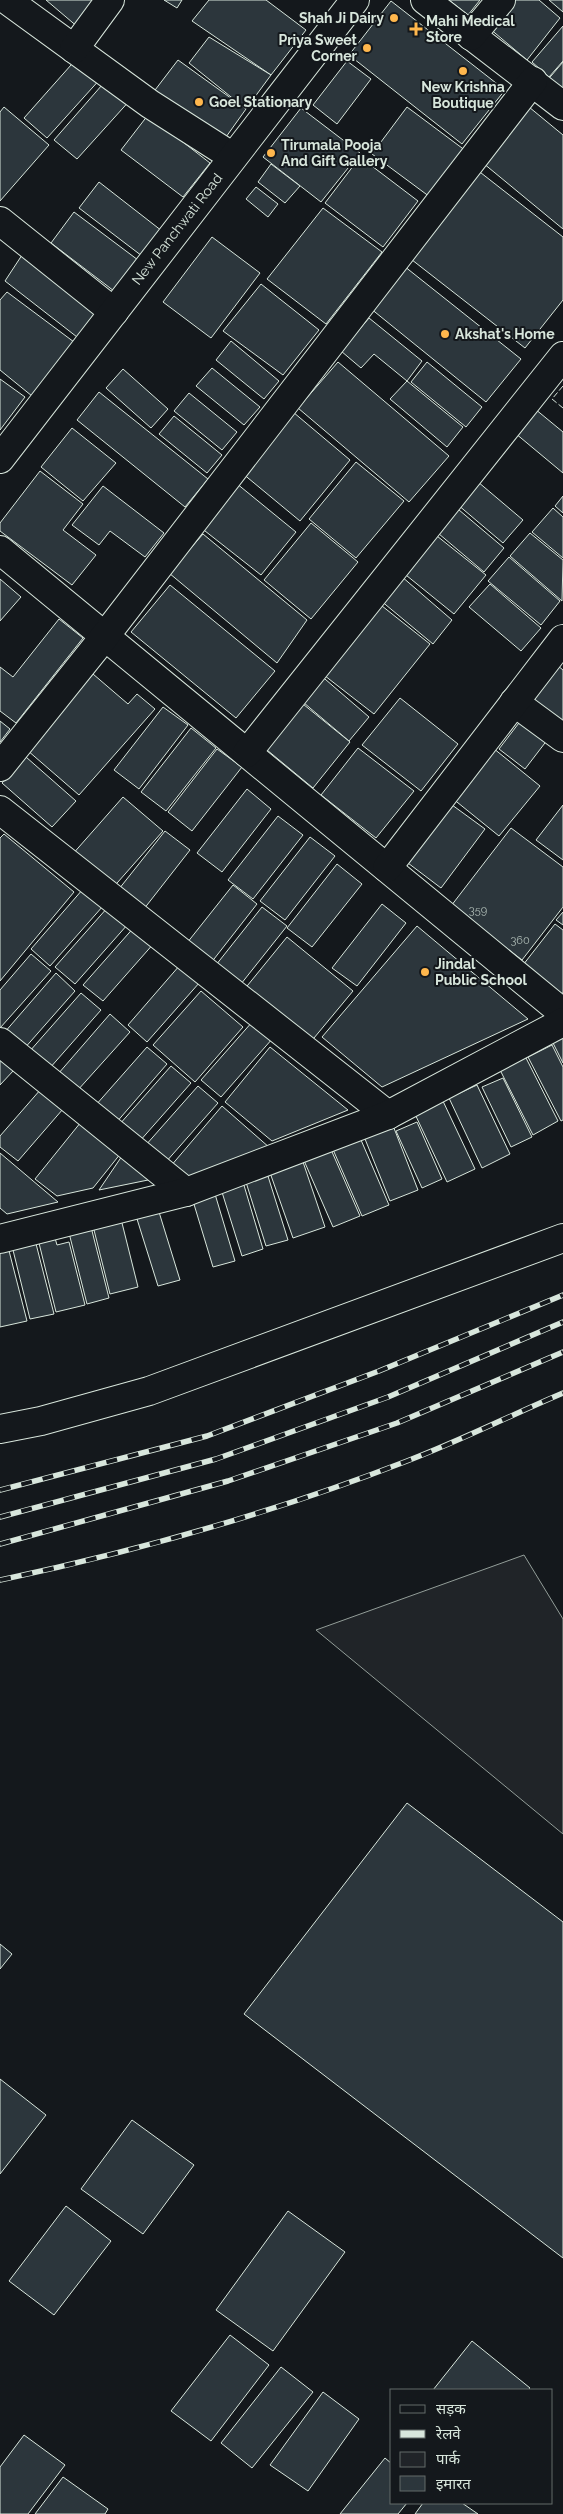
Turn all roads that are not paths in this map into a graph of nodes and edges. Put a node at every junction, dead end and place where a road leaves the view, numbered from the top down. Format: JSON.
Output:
{"nodes":[{"id":1,"x":7,"y":0,"type":"edge"},
{"id":2,"x":110,"y":0,"type":"edge"},
{"id":3,"x":355,"y":0,"type":"edge"},
{"id":4,"x":425,"y":0,"type":"edge"},
{"id":5,"x":501,"y":0,"type":"edge"},
{"id":6,"x":471,"y":36,"type":"junction"},
{"id":7,"x":74,"y":49,"type":"junction"},
{"id":8,"x":533,"y":81,"type":"junction"},
{"id":9,"x":563,"y":106,"type":"edge"},
{"id":10,"x":233,"y":157,"type":"junction"},
{"id":11,"x":0,"y":221,"type":"edge"},
{"id":12,"x":114,"y":312,"type":"junction"},
{"id":13,"x":563,"y":356,"type":"edge"},
{"id":14,"x":2,"y":454,"type":"edge"},
{"id":15,"x":0,"y":550,"type":"edge"},
{"id":16,"x":105,"y":636,"type":"junction"},
{"id":17,"x":563,"y":639,"type":"edge"},
{"id":18,"x":514,"y":702,"type":"junction"},
{"id":19,"x":563,"y":738,"type":"edge"},
{"id":20,"x":247,"y":753,"type":"junction"},
{"id":21,"x":0,"y":767,"type":"edge"},
{"id":22,"x":0,"y":810,"type":"edge"},
{"id":23,"x":387,"y":868,"type":"junction"},
{"id":24,"x":563,"y":1014,"type":"edge"},
{"id":25,"x":563,"y":1022,"type":"edge"},
{"id":26,"x":0,"y":1042,"type":"edge"},
{"id":27,"x":388,"y":1114,"type":"junction"},
{"id":28,"x":186,"y":1192,"type":"junction"},
{"id":29,"x":563,"y":1238,"type":"edge"},
{"id":30,"x":0,"y":1239,"type":"edge"},
{"id":31,"x":0,"y":1430,"type":"edge"}],
"edges":[{"from":1,"to":7,"type":"street"},
{"from":2,"to":7,"type":"street"},
{"from":3,"to":10,"type":"street","name":"New Panchwati Road"},
{"from":4,"to":6,"type":"street"},
{"from":5,"to":6,"type":"street"},
{"from":6,"to":8,"type":"street"},
{"from":7,"to":10,"type":"street"},
{"from":8,"to":9,"type":"street"},
{"from":8,"to":16,"type":"street"},
{"from":10,"to":12,"type":"street","name":"New Panchwati Road"},
{"from":11,"to":12,"type":"street"},
{"from":12,"to":14,"type":"street","name":"New Panchwati Road"},
{"from":13,"to":20,"type":"street"},
{"from":15,"to":16,"type":"street"},
{"from":16,"to":20,"type":"street"},
{"from":16,"to":21,"type":"street"},
{"from":17,"to":18,"type":"street"},
{"from":18,"to":19,"type":"street"},
{"from":18,"to":23,"type":"street"},
{"from":20,"to":23,"type":"street"},
{"from":22,"to":27,"type":"street"},
{"from":23,"to":24,"type":"street"},
{"from":25,"to":27,"type":"street"},
{"from":26,"to":28,"type":"street"},
{"from":27,"to":28,"type":"street"},
{"from":28,"to":30,"type":"street"},
{"from":29,"to":31,"type":"street"}]}
